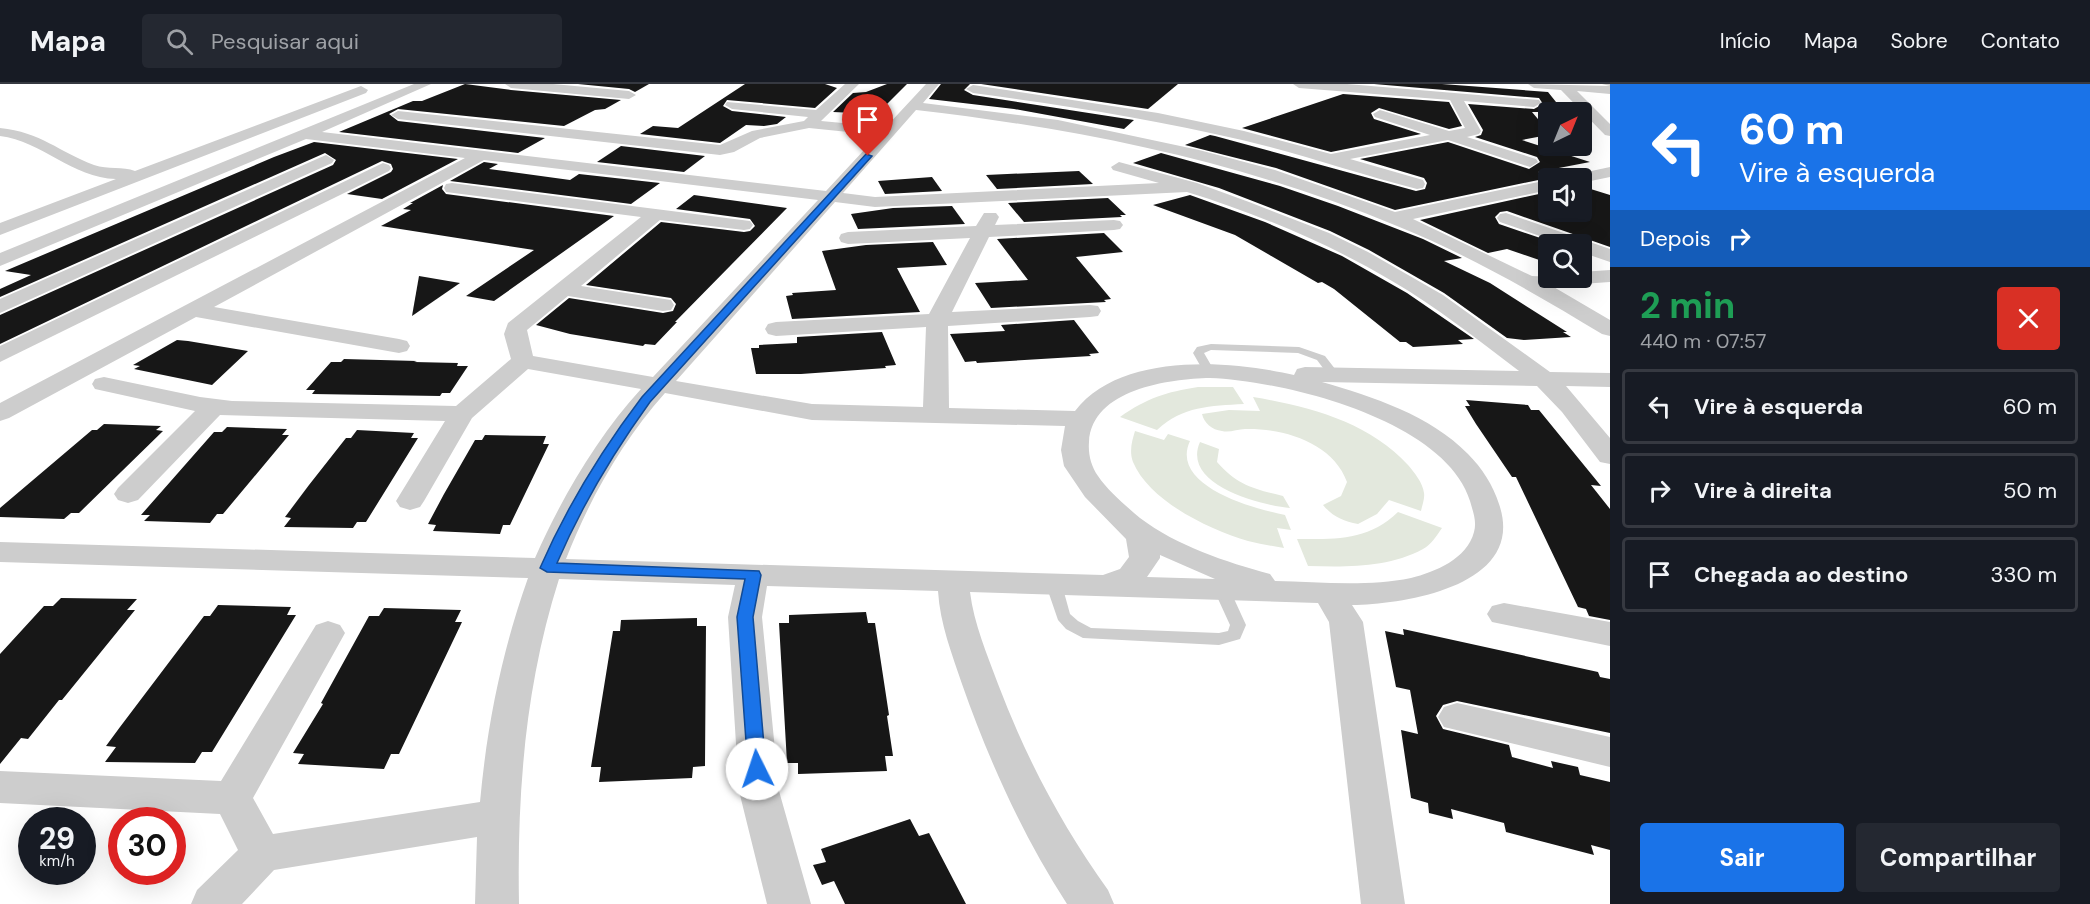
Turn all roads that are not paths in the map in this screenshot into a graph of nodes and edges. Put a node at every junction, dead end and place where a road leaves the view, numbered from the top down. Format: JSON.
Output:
{"nodes":[{"id":1,"x":377,"y":84,"type":"edge"},
{"id":2,"x":425,"y":84,"type":"edge"},
{"id":3,"x":512,"y":84,"type":"edge"},
{"id":4,"x":853,"y":84,"type":"edge"},
{"id":5,"x":933,"y":84,"type":"edge"},
{"id":6,"x":1051,"y":84,"type":"edge"},
{"id":7,"x":1299,"y":84,"type":"edge"},
{"id":8,"x":1534,"y":84,"type":"edge"},
{"id":9,"x":1605,"y":84,"type":"edge"},
{"id":10,"x":1610,"y":84,"type":"edge"},
{"id":11,"x":557,"y":86,"type":"edge"},
{"id":12,"x":1565,"y":87,"type":"junction"},
{"id":13,"x":973,"y":89,"type":"dead end"},
{"id":14,"x":1610,"y":90,"type":"edge"},
{"id":15,"x":629,"y":95,"type":"dead end"},
{"id":16,"x":1454,"y":96,"type":"junction"},
{"id":17,"x":523,"y":98,"type":"dead end"},
{"id":18,"x":1044,"y":98,"type":"junction"},
{"id":19,"x":1534,"y":103,"type":"dead end"},
{"id":20,"x":732,"y":105,"type":"dead end"},
{"id":21,"x":914,"y":106,"type":"junction"},
{"id":22,"x":493,"y":109,"type":"dead end"},
{"id":23,"x":1380,"y":114,"type":"dead end"},
{"id":24,"x":398,"y":115,"type":"dead end"},
{"id":25,"x":814,"y":119,"type":"junction"},
{"id":26,"x":464,"y":123,"type":"junction"},
{"id":27,"x":1185,"y":123,"type":"junction"},
{"id":28,"x":0,"y":132,"type":"edge"},
{"id":29,"x":890,"y":132,"type":"junction"},
{"id":30,"x":1610,"y":132,"type":"edge"},
{"id":31,"x":303,"y":134,"type":"junction"},
{"id":32,"x":1451,"y":137,"type":"junction"},
{"id":33,"x":1148,"y":141,"type":"junction"},
{"id":34,"x":480,"y":156,"type":"junction"},
{"id":35,"x":1330,"y":158,"type":"junction"},
{"id":36,"x":326,"y":160,"type":"dead end"},
{"id":37,"x":1530,"y":162,"type":"dead end"},
{"id":38,"x":1119,"y":167,"type":"dead end"},
{"id":39,"x":383,"y":168,"type":"dead end"},
{"id":40,"x":144,"y":172,"type":"junction"},
{"id":41,"x":1610,"y":172,"type":"edge"},
{"id":42,"x":1592,"y":176,"type":"edge"},
{"id":43,"x":1417,"y":184,"type":"dead end"},
{"id":44,"x":266,"y":187,"type":"junction"},
{"id":45,"x":1191,"y":187,"type":"junction"},
{"id":46,"x":1538,"y":187,"type":"edge"},
{"id":47,"x":452,"y":188,"type":"dead end"},
{"id":48,"x":325,"y":196,"type":"junction"},
{"id":49,"x":831,"y":197,"type":"junction"},
{"id":50,"x":1001,"y":197,"type":"junction"},
{"id":51,"x":656,"y":214,"type":"junction"},
{"id":52,"x":1394,"y":218,"type":"junction"},
{"id":53,"x":1506,"y":218,"type":"dead end"},
{"id":54,"x":744,"y":225,"type":"dead end"},
{"id":55,"x":1114,"y":225,"type":"dead end"},
{"id":56,"x":0,"y":229,"type":"edge"},
{"id":57,"x":983,"y":232,"type":"junction"},
{"id":58,"x":1550,"y":234,"type":"edge"},
{"id":59,"x":848,"y":238,"type":"dead end"},
{"id":60,"x":1592,"y":249,"type":"edge"},
{"id":61,"x":1610,"y":256,"type":"edge"},
{"id":62,"x":0,"y":260,"type":"edge"},
{"id":63,"x":173,"y":271,"type":"junction"},
{"id":64,"x":1610,"y":276,"type":"edge"},
{"id":65,"x":1610,"y":283,"type":"edge"},
{"id":66,"x":241,"y":284,"type":"junction"},
{"id":67,"x":1536,"y":286,"type":"junction"},
{"id":68,"x":563,"y":289,"type":"junction"},
{"id":69,"x":663,"y":305,"type":"dead end"},
{"id":70,"x":0,"y":307,"type":"edge"},
{"id":71,"x":193,"y":310,"type":"junction"},
{"id":72,"x":1090,"y":311,"type":"dead end"},
{"id":73,"x":939,"y":320,"type":"junction"},
{"id":74,"x":776,"y":329,"type":"dead end"},
{"id":75,"x":1610,"y":329,"type":"edge"},
{"id":76,"x":399,"y":346,"type":"dead end"},
{"id":77,"x":0,"y":356,"type":"edge"},
{"id":78,"x":523,"y":362,"type":"junction"},
{"id":79,"x":1209,"y":372,"type":"junction"},
{"id":80,"x":1243,"y":373,"type":"junction"},
{"id":81,"x":1334,"y":374,"type":"junction"},
{"id":82,"x":1420,"y":376,"type":"junction"},
{"id":83,"x":1544,"y":379,"type":"junction"},
{"id":84,"x":1610,"y":380,"type":"edge"},
{"id":85,"x":104,"y":384,"type":"dead end"},
{"id":86,"x":658,"y":385,"type":"junction"},
{"id":87,"x":214,"y":407,"type":"junction"},
{"id":88,"x":0,"y":413,"type":"edge"},
{"id":89,"x":462,"y":414,"type":"junction"},
{"id":90,"x":936,"y":415,"type":"junction"},
{"id":91,"x":1396,"y":417,"type":"junction"},
{"id":92,"x":1083,"y":418,"type":"junction"},
{"id":93,"x":1610,"y":456,"type":"edge"},
{"id":94,"x":128,"y":494,"type":"dead end"},
{"id":95,"x":410,"y":501,"type":"dead end"},
{"id":96,"x":1122,"y":519,"type":"junction"},
{"id":97,"x":0,"y":552,"type":"edge"},
{"id":98,"x":547,"y":568,"type":"junction"},
{"id":99,"x":753,"y":575,"type":"junction"},
{"id":100,"x":953,"y":581,"type":"junction"},
{"id":101,"x":1054,"y":585,"type":"junction"},
{"id":102,"x":1105,"y":586,"type":"junction"},
{"id":103,"x":1221,"y":590,"type":"junction"},
{"id":104,"x":1328,"y":593,"type":"junction"},
{"id":105,"x":1504,"y":614,"type":"dead end"},
{"id":106,"x":328,"y":633,"type":"dead end"},
{"id":107,"x":1610,"y":634,"type":"edge"},
{"id":108,"x":1457,"y":717,"type":"dead end"},
{"id":109,"x":1610,"y":752,"type":"edge"},
{"id":110,"x":0,"y":787,"type":"edge"},
{"id":111,"x":232,"y":798,"type":"junction"},
{"id":112,"x":500,"y":816,"type":"junction"},
{"id":113,"x":262,"y":854,"type":"junction"},
{"id":114,"x":213,"y":904,"type":"edge"},
{"id":115,"x":497,"y":904,"type":"edge"},
{"id":116,"x":789,"y":904,"type":"edge"},
{"id":117,"x":1092,"y":904,"type":"edge"},
{"id":118,"x":1383,"y":904,"type":"edge"}],
"edges":[{"from":1,"to":40,"type":"street"},
{"from":2,"to":31,"type":"street"},
{"from":3,"to":11,"type":"street"},
{"from":4,"to":25,"type":"street"},
{"from":5,"to":21,"type":"street"},
{"from":6,"to":18,"type":"street"},
{"from":7,"to":16,"type":"street"},
{"from":8,"to":12,"type":"street"},
{"from":9,"to":10,"type":"lane"},
{"from":11,"to":15,"type":"street"},
{"from":11,"to":17,"type":"street"},
{"from":12,"to":14,"type":"street"},
{"from":12,"to":30,"type":"street"},
{"from":13,"to":18,"type":"street"},
{"from":16,"to":19,"type":"street"},
{"from":16,"to":32,"type":"street"},
{"from":18,"to":27,"type":"street"},
{"from":20,"to":25,"type":"street"},
{"from":21,"to":29,"type":"street"},
{"from":21,"to":33,"type":"street"},
{"from":22,"to":26,"type":"street"},
{"from":23,"to":32,"type":"street"},
{"from":24,"to":26,"type":"street"},
{"from":25,"to":26,"type":"street"},
{"from":25,"to":29,"type":"street"},
{"from":27,"to":33,"type":"street"},
{"from":27,"to":35,"type":"street"},
{"from":28,"to":40,"type":"street"},
{"from":29,"to":49,"type":"street"},
{"from":31,"to":34,"type":"street"},
{"from":31,"to":62,"type":"street"},
{"from":32,"to":35,"type":"street"},
{"from":32,"to":37,"type":"street"},
{"from":33,"to":52,"type":"street"},
{"from":34,"to":49,"type":"street"},
{"from":34,"to":66,"type":"street"},
{"from":35,"to":43,"type":"street"},
{"from":36,"to":44,"type":"street"},
{"from":38,"to":45,"type":"street"},
{"from":39,"to":48,"type":"street"},
{"from":40,"to":56,"type":"street"},
{"from":41,"to":42,"type":"street"},
{"from":44,"to":48,"type":"street"},
{"from":44,"to":70,"type":"street"},
{"from":45,"to":50,"type":"street"},
{"from":45,"to":83,"type":"street"},
{"from":46,"to":52,"type":"street"},
{"from":47,"to":51,"type":"street"},
{"from":48,"to":63,"type":"street"},
{"from":49,"to":50,"type":"street"},
{"from":49,"to":86,"type":"street"},
{"from":50,"to":57,"type":"street"},
{"from":51,"to":54,"type":"street"},
{"from":51,"to":68,"type":"street"},
{"from":52,"to":67,"type":"street"},
{"from":53,"to":58,"type":"street"},
{"from":55,"to":57,"type":"street"},
{"from":57,"to":59,"type":"street"},
{"from":57,"to":73,"type":"street"},
{"from":60,"to":61,"type":"street"},
{"from":63,"to":66,"type":"street"},
{"from":63,"to":77,"type":"street"},
{"from":64,"to":67,"type":"street"},
{"from":65,"to":67,"type":"street"},
{"from":66,"to":71,"type":"street"},
{"from":67,"to":75,"type":"street"},
{"from":68,"to":69,"type":"street"},
{"from":68,"to":78,"type":"street"},
{"from":71,"to":76,"type":"street"},
{"from":71,"to":88,"type":"street"},
{"from":72,"to":73,"type":"street"},
{"from":73,"to":74,"type":"street"},
{"from":73,"to":90,"type":"street"},
{"from":78,"to":86,"type":"street"},
{"from":78,"to":89,"type":"street"},
{"from":79,"to":80,"type":"street"},
{"from":79,"to":81,"type":"lane"},
{"from":79,"to":92,"type":"street"},
{"from":80,"to":81,"type":"street"},
{"from":80,"to":91,"type":"street"},
{"from":81,"to":82,"type":"street"},
{"from":82,"to":83,"type":"street"},
{"from":82,"to":91,"type":"street"},
{"from":83,"to":84,"type":"street"},
{"from":83,"to":93,"type":"street"},
{"from":85,"to":87,"type":"street"},
{"from":86,"to":90,"type":"street"},
{"from":86,"to":98,"type":"street"},
{"from":87,"to":89,"type":"street"},
{"from":87,"to":94,"type":"street"},
{"from":89,"to":95,"type":"street"},
{"from":90,"to":92,"type":"street"},
{"from":91,"to":104,"type":"street"},
{"from":92,"to":96,"type":"street"},
{"from":96,"to":102,"type":"street"},
{"from":96,"to":104,"type":"street"},
{"from":97,"to":98,"type":"street"},
{"from":98,"to":99,"type":"street"},
{"from":98,"to":112,"type":"street"},
{"from":99,"to":100,"type":"street"},
{"from":99,"to":116,"type":"street"},
{"from":100,"to":101,"type":"street"},
{"from":100,"to":117,"type":"street"},
{"from":101,"to":102,"type":"street"},
{"from":101,"to":103,"type":"lane"},
{"from":102,"to":103,"type":"street"},
{"from":103,"to":104,"type":"street"},
{"from":104,"to":118,"type":"street"},
{"from":105,"to":107,"type":"street"},
{"from":106,"to":111,"type":"street"},
{"from":108,"to":109,"type":"street"},
{"from":110,"to":111,"type":"street"},
{"from":111,"to":113,"type":"street"},
{"from":112,"to":113,"type":"street"},
{"from":112,"to":115,"type":"street"},
{"from":113,"to":114,"type":"street"}]}
